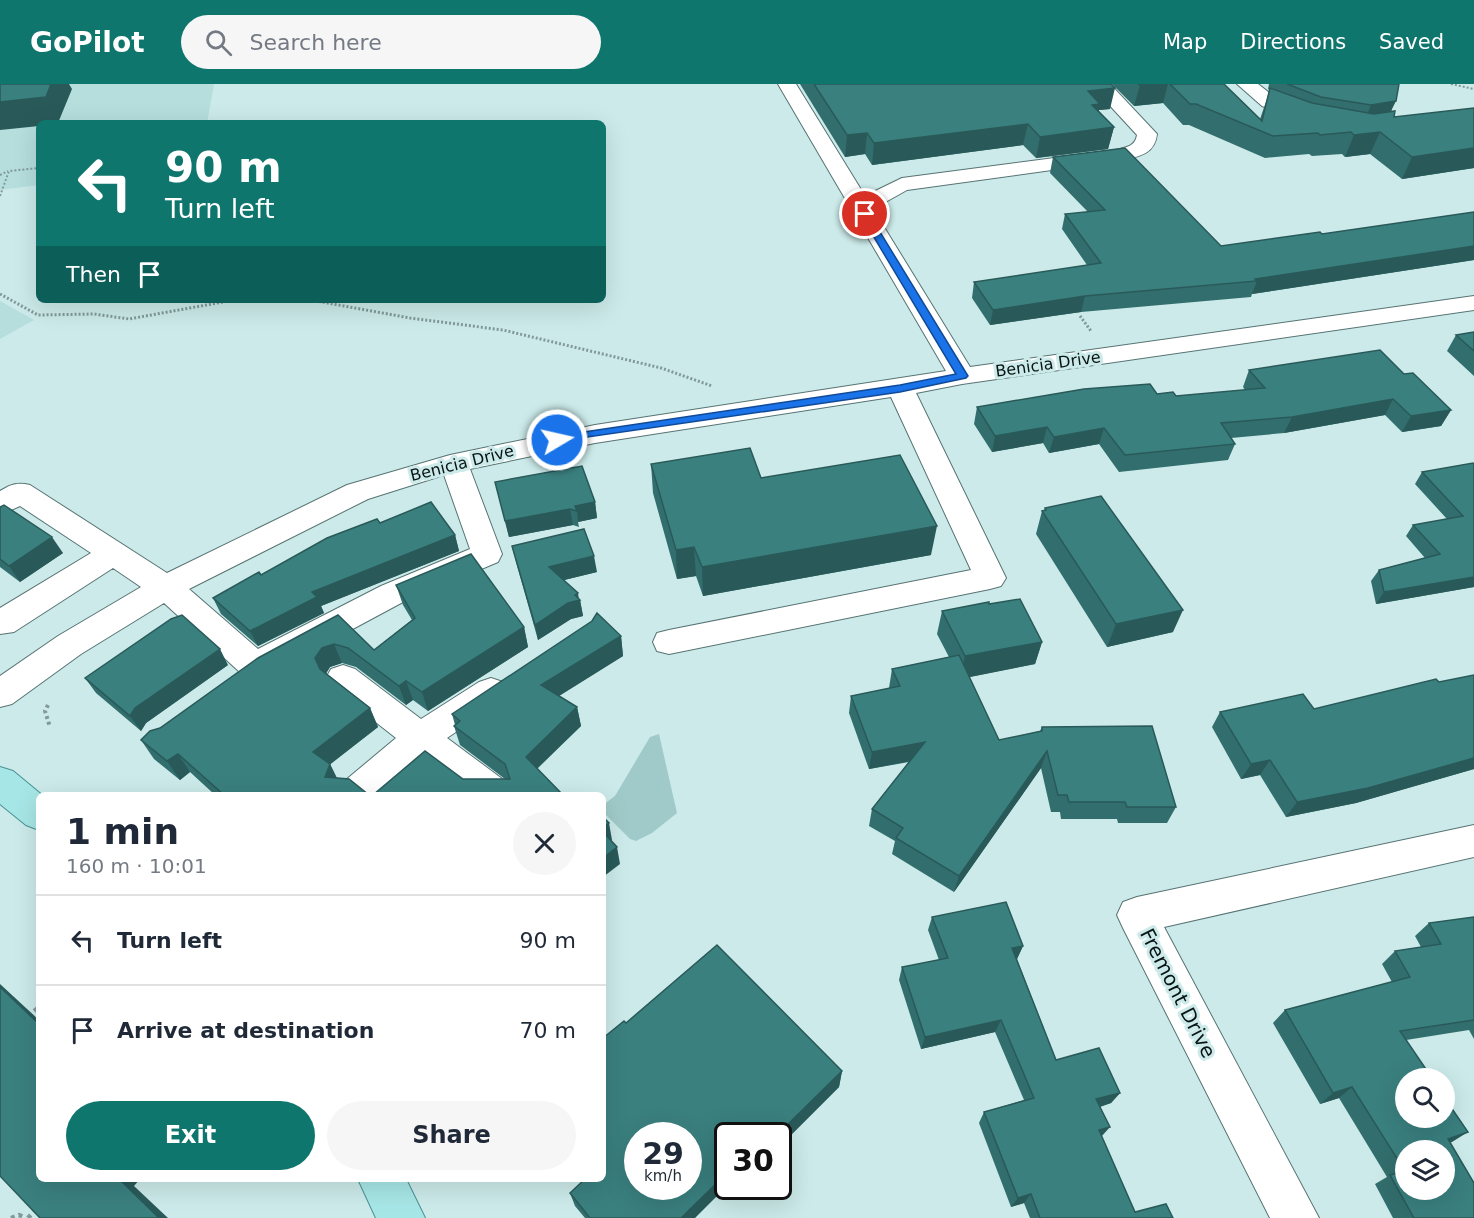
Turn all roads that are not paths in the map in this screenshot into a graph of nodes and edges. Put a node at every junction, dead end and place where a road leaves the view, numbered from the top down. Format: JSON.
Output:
{"nodes":[{"id":1,"x":787,"y":84,"type":"edge"},
{"id":2,"x":1099,"y":84,"type":"edge"},
{"id":3,"x":1246,"y":84,"type":"edge"},
{"id":4,"x":1321,"y":120,"type":"edge"},
{"id":5,"x":865,"y":214,"type":"junction"},
{"id":6,"x":1474,"y":303,"type":"edge"},
{"id":7,"x":962,"y":376,"type":"junction"},
{"id":8,"x":900,"y":388,"type":"junction"},
{"id":9,"x":454,"y":464,"type":"junction"},
{"id":10,"x":0,"y":505,"type":"edge"},
{"id":11,"x":114,"y":554,"type":"junction"},
{"id":12,"x":166,"y":588,"type":"junction"},
{"id":13,"x":0,"y":620,"type":"edge"},
{"id":14,"x":669,"y":642,"type":"dead end"},
{"id":15,"x":255,"y":666,"type":"junction"},
{"id":16,"x":516,"y":674,"type":"edge"},
{"id":17,"x":343,"y":678,"type":"dead end"},
{"id":18,"x":226,"y":687,"type":"edge"},
{"id":19,"x":0,"y":694,"type":"edge"},
{"id":20,"x":420,"y":737,"type":"junction"},
{"id":21,"x":0,"y":782,"type":"edge"},
{"id":22,"x":357,"y":792,"type":"edge"},
{"id":23,"x":492,"y":792,"type":"edge"},
{"id":24,"x":36,"y":812,"type":"edge"},
{"id":25,"x":1474,"y":841,"type":"edge"},
{"id":26,"x":383,"y":1182,"type":"edge"},
{"id":27,"x":401,"y":1218,"type":"edge"},
{"id":28,"x":1295,"y":1218,"type":"edge"}],
"edges":[{"from":1,"to":5,"type":"street"},
{"from":2,"to":5,"type":"street"},
{"from":3,"to":4,"type":"street"},
{"from":5,"to":7,"type":"street"},
{"from":6,"to":7,"type":"street","name":"Benicia Drive"},
{"from":7,"to":8,"type":"street","name":"Benicia Drive"},
{"from":8,"to":9,"type":"street","name":"Benicia Drive"},
{"from":8,"to":14,"type":"street"},
{"from":9,"to":12,"type":"street","name":"Benicia Drive"},
{"from":9,"to":15,"type":"street"},
{"from":10,"to":11,"type":"street"},
{"from":11,"to":12,"type":"street"},
{"from":11,"to":13,"type":"street"},
{"from":12,"to":15,"type":"street"},
{"from":12,"to":19,"type":"street","name":"Benicia Drive"},
{"from":15,"to":18,"type":"street"},
{"from":16,"to":20,"type":"street"},
{"from":17,"to":20,"type":"street"},
{"from":20,"to":22,"type":"street"},
{"from":20,"to":23,"type":"street"},
{"from":21,"to":24,"type":"main road"},
{"from":25,"to":28,"type":"street","name":"Fremont Drive"},
{"from":26,"to":27,"type":"main road"}]}
